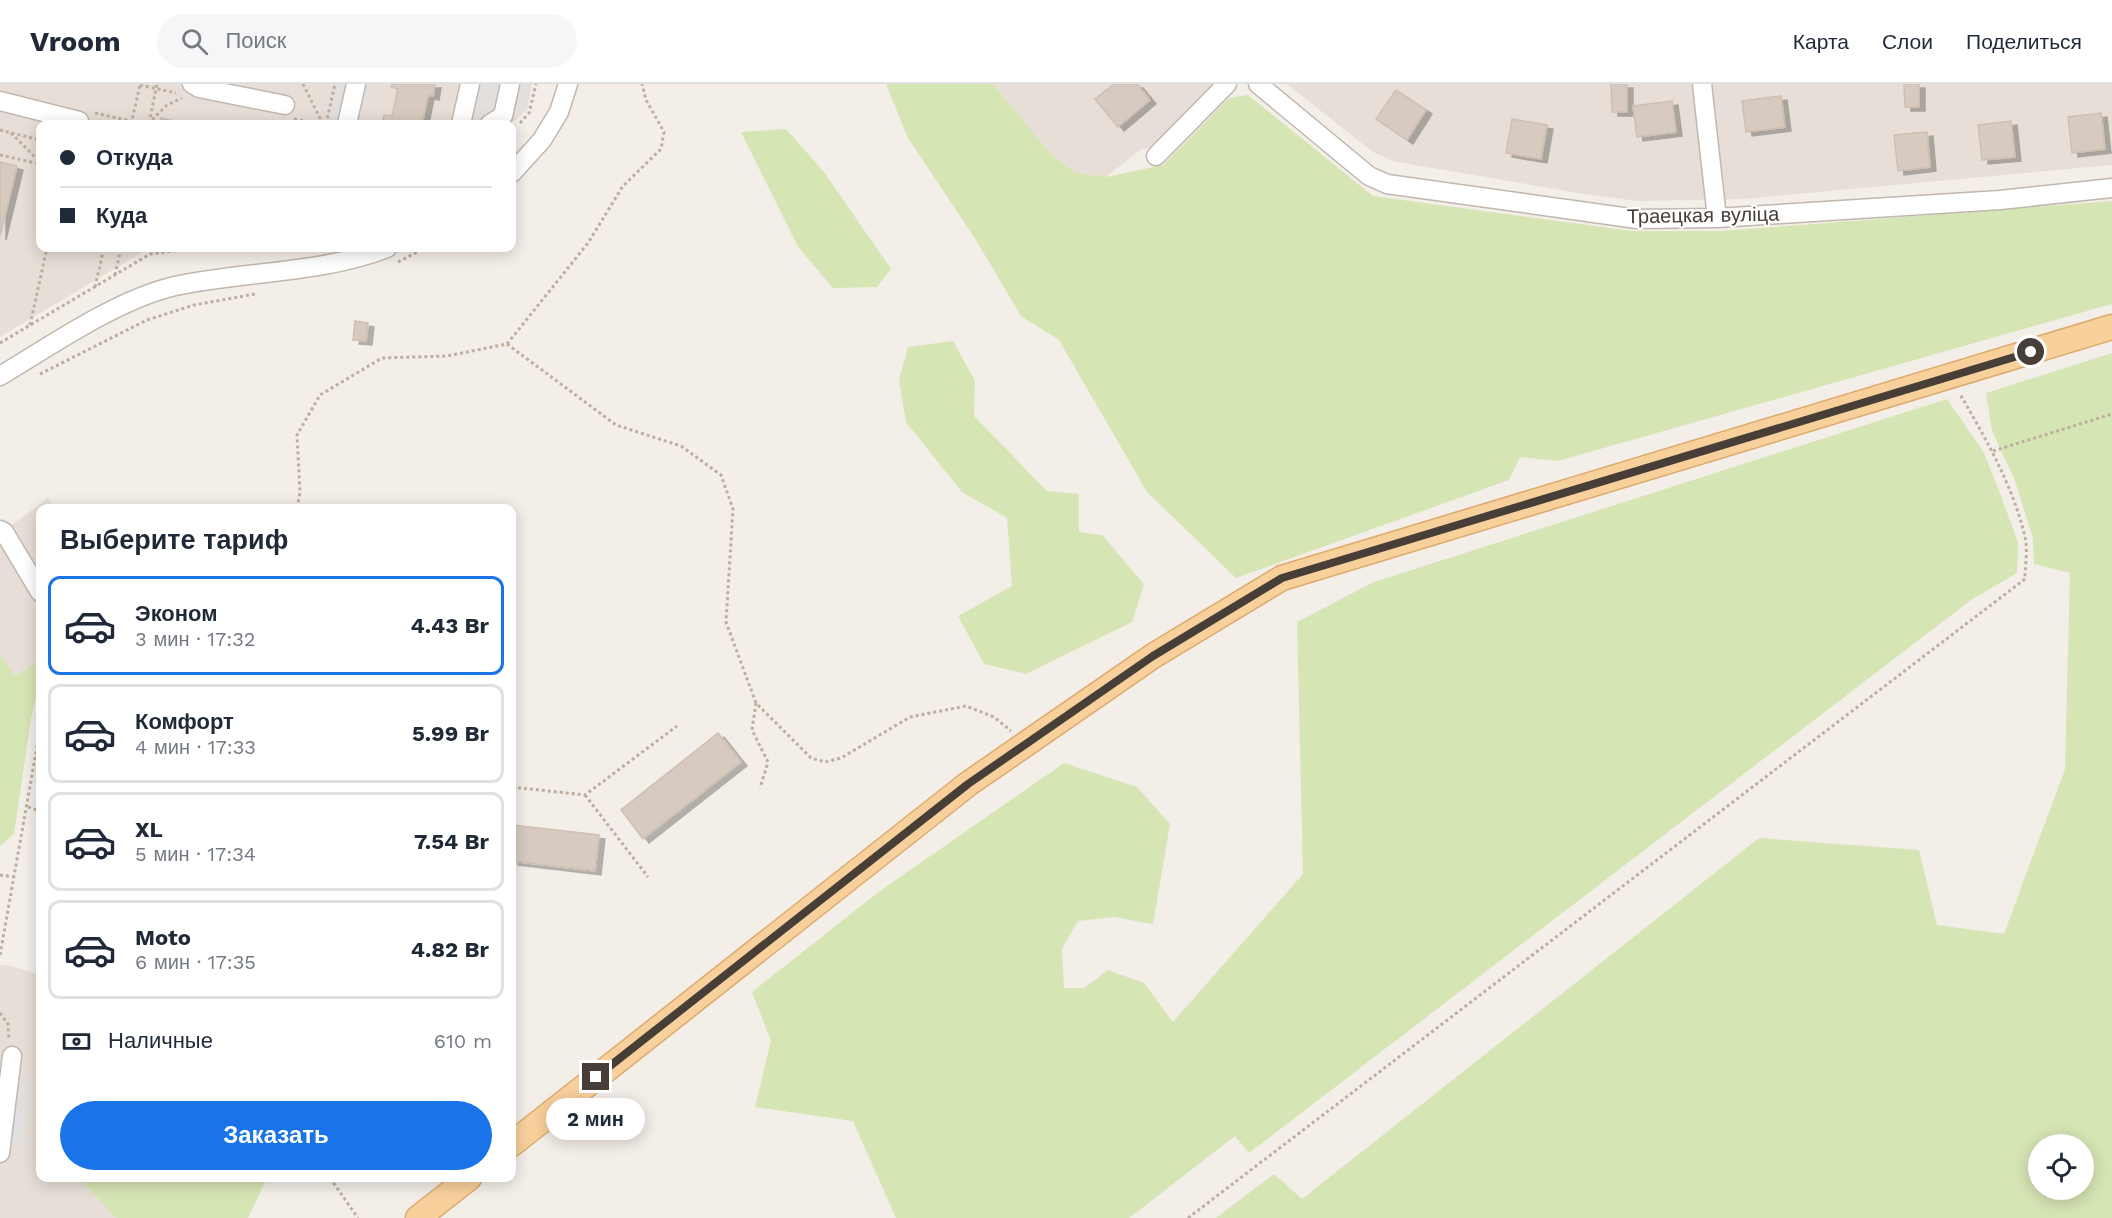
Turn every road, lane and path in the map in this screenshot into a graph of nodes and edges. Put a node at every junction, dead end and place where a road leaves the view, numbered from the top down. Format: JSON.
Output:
{"nodes":[{"id":1,"x":141,"y":84,"type":"edge"},
{"id":2,"x":158,"y":84,"type":"edge"},
{"id":3,"x":303,"y":84,"type":"edge"},
{"id":4,"x":335,"y":84,"type":"edge"},
{"id":5,"x":356,"y":84,"type":"edge"},
{"id":6,"x":470,"y":84,"type":"edge"},
{"id":7,"x":510,"y":84,"type":"edge"},
{"id":8,"x":536,"y":84,"type":"edge"},
{"id":9,"x":568,"y":84,"type":"edge"},
{"id":10,"x":642,"y":84,"type":"edge"},
{"id":11,"x":1227,"y":84,"type":"edge"},
{"id":12,"x":1258,"y":84,"type":"edge"},
{"id":13,"x":1702,"y":84,"type":"edge"},
{"id":14,"x":189,"y":90,"type":"edge"},
{"id":15,"x":0,"y":101,"type":"edge"},
{"id":16,"x":285,"y":105,"type":"dead end"},
{"id":17,"x":75,"y":120,"type":"edge"},
{"id":18,"x":132,"y":120,"type":"edge"},
{"id":19,"x":149,"y":120,"type":"edge"},
{"id":20,"x":152,"y":120,"type":"edge"},
{"id":21,"x":322,"y":120,"type":"edge"},
{"id":22,"x":325,"y":120,"type":"edge"},
{"id":23,"x":348,"y":120,"type":"edge"},
{"id":24,"x":462,"y":120,"type":"edge"},
{"id":25,"x":496,"y":120,"type":"edge"},
{"id":26,"x":518,"y":125,"type":"dead end"},
{"id":27,"x":0,"y":130,"type":"edge"},
{"id":28,"x":11,"y":133,"type":"junction"},
{"id":29,"x":36,"y":139,"type":"edge"},
{"id":30,"x":0,"y":155,"type":"edge"},
{"id":31,"x":1156,"y":156,"type":"dead end"},
{"id":32,"x":36,"y":159,"type":"edge"},
{"id":33,"x":36,"y":162,"type":"edge"},
{"id":34,"x":516,"y":169,"type":"edge"},
{"id":35,"x":2112,"y":188,"type":"edge"},
{"id":36,"x":1717,"y":218,"type":"junction"},
{"id":37,"x":46,"y":252,"type":"edge"},
{"id":38,"x":103,"y":252,"type":"edge"},
{"id":39,"x":120,"y":252,"type":"edge"},
{"id":40,"x":165,"y":252,"type":"edge"},
{"id":41,"x":333,"y":254,"type":"edge"},
{"id":42,"x":392,"y":255,"type":"edge"},
{"id":43,"x":115,"y":275,"type":"junction"},
{"id":44,"x":95,"y":287,"type":"junction"},
{"id":45,"x":261,"y":293,"type":"dead end"},
{"id":46,"x":30,"y":325,"type":"junction"},
{"id":47,"x":2112,"y":327,"type":"edge"},
{"id":48,"x":0,"y":343,"type":"edge"},
{"id":49,"x":507,"y":344,"type":"junction"},
{"id":50,"x":0,"y":376,"type":"edge"},
{"id":51,"x":1949,"y":376,"type":"junction"},
{"id":52,"x":32,"y":379,"type":"dead end"},
{"id":53,"x":2112,"y":414,"type":"edge"},
{"id":54,"x":1993,"y":451,"type":"junction"},
{"id":55,"x":298,"y":504,"type":"edge"},
{"id":56,"x":0,"y":530,"type":"edge"},
{"id":57,"x":36,"y":585,"type":"edge"},
{"id":58,"x":756,"y":703,"type":"junction"},
{"id":59,"x":677,"y":726,"type":"dead end"},
{"id":60,"x":1026,"y":744,"type":"junction"},
{"id":61,"x":36,"y":759,"type":"edge"},
{"id":62,"x":516,"y":787,"type":"edge"},
{"id":63,"x":760,"y":788,"type":"dead end"},
{"id":64,"x":585,"y":795,"type":"junction"},
{"id":65,"x":28,"y":807,"type":"junction"},
{"id":66,"x":36,"y":810,"type":"edge"},
{"id":67,"x":0,"y":875,"type":"edge"},
{"id":68,"x":15,"y":877,"type":"junction"},
{"id":69,"x":648,"y":877,"type":"dead end"},
{"id":70,"x":0,"y":955,"type":"edge"},
{"id":71,"x":0,"y":1013,"type":"edge"},
{"id":72,"x":12,"y":1056,"type":"joint"},
{"id":73,"x":516,"y":1141,"type":"edge"},
{"id":74,"x":0,"y":1153,"type":"edge"},
{"id":75,"x":333,"y":1182,"type":"edge"},
{"id":76,"x":464,"y":1182,"type":"edge"},
{"id":77,"x":358,"y":1218,"type":"edge"},
{"id":78,"x":418,"y":1218,"type":"edge"},
{"id":79,"x":1188,"y":1218,"type":"edge"}],
"edges":[{"from":1,"to":18,"type":"path"},
{"from":2,"to":19,"type":"path"},
{"from":3,"to":21,"type":"path"},
{"from":4,"to":22,"type":"path"},
{"from":5,"to":23,"type":"street"},
{"from":6,"to":24,"type":"street"},
{"from":7,"to":25,"type":"street"},
{"from":8,"to":26,"type":"path"},
{"from":9,"to":34,"type":"street"},
{"from":10,"to":49,"type":"path"},
{"from":11,"to":31,"type":"street"},
{"from":12,"to":36,"type":"street","name":"Траецкая вуліца"},
{"from":13,"to":36,"type":"street"},
{"from":14,"to":16,"type":"street"},
{"from":14,"to":20,"type":"path"},
{"from":15,"to":17,"type":"street"},
{"from":27,"to":28,"type":"path"},
{"from":28,"to":29,"type":"path"},
{"from":28,"to":32,"type":"path"},
{"from":30,"to":33,"type":"path"},
{"from":35,"to":36,"type":"street","name":"Траецкая вуліца"},
{"from":37,"to":46,"type":"path"},
{"from":38,"to":44,"type":"path"},
{"from":39,"to":43,"type":"path"},
{"from":40,"to":43,"type":"path"},
{"from":41,"to":42,"type":"street"},
{"from":41,"to":50,"type":"street"},
{"from":43,"to":44,"type":"path"},
{"from":44,"to":46,"type":"path"},
{"from":45,"to":52,"type":"path"},
{"from":46,"to":48,"type":"path"},
{"from":47,"to":51,"type":"main road"},
{"from":49,"to":55,"type":"path"},
{"from":49,"to":58,"type":"path"},
{"from":51,"to":54,"type":"path"},
{"from":51,"to":60,"type":"main road"},
{"from":53,"to":54,"type":"path"},
{"from":54,"to":79,"type":"path"},
{"from":56,"to":57,"type":"street"},
{"from":58,"to":60,"type":"path"},
{"from":58,"to":63,"type":"path"},
{"from":59,"to":64,"type":"path"},
{"from":60,"to":73,"type":"main road"},
{"from":61,"to":65,"type":"path"},
{"from":62,"to":64,"type":"path"},
{"from":64,"to":69,"type":"path"},
{"from":65,"to":66,"type":"path"},
{"from":65,"to":68,"type":"path"},
{"from":67,"to":68,"type":"path"},
{"from":68,"to":70,"type":"path"},
{"from":71,"to":72,"type":"path"},
{"from":72,"to":74,"type":"street"},
{"from":75,"to":77,"type":"path"},
{"from":76,"to":78,"type":"main road"}]}
